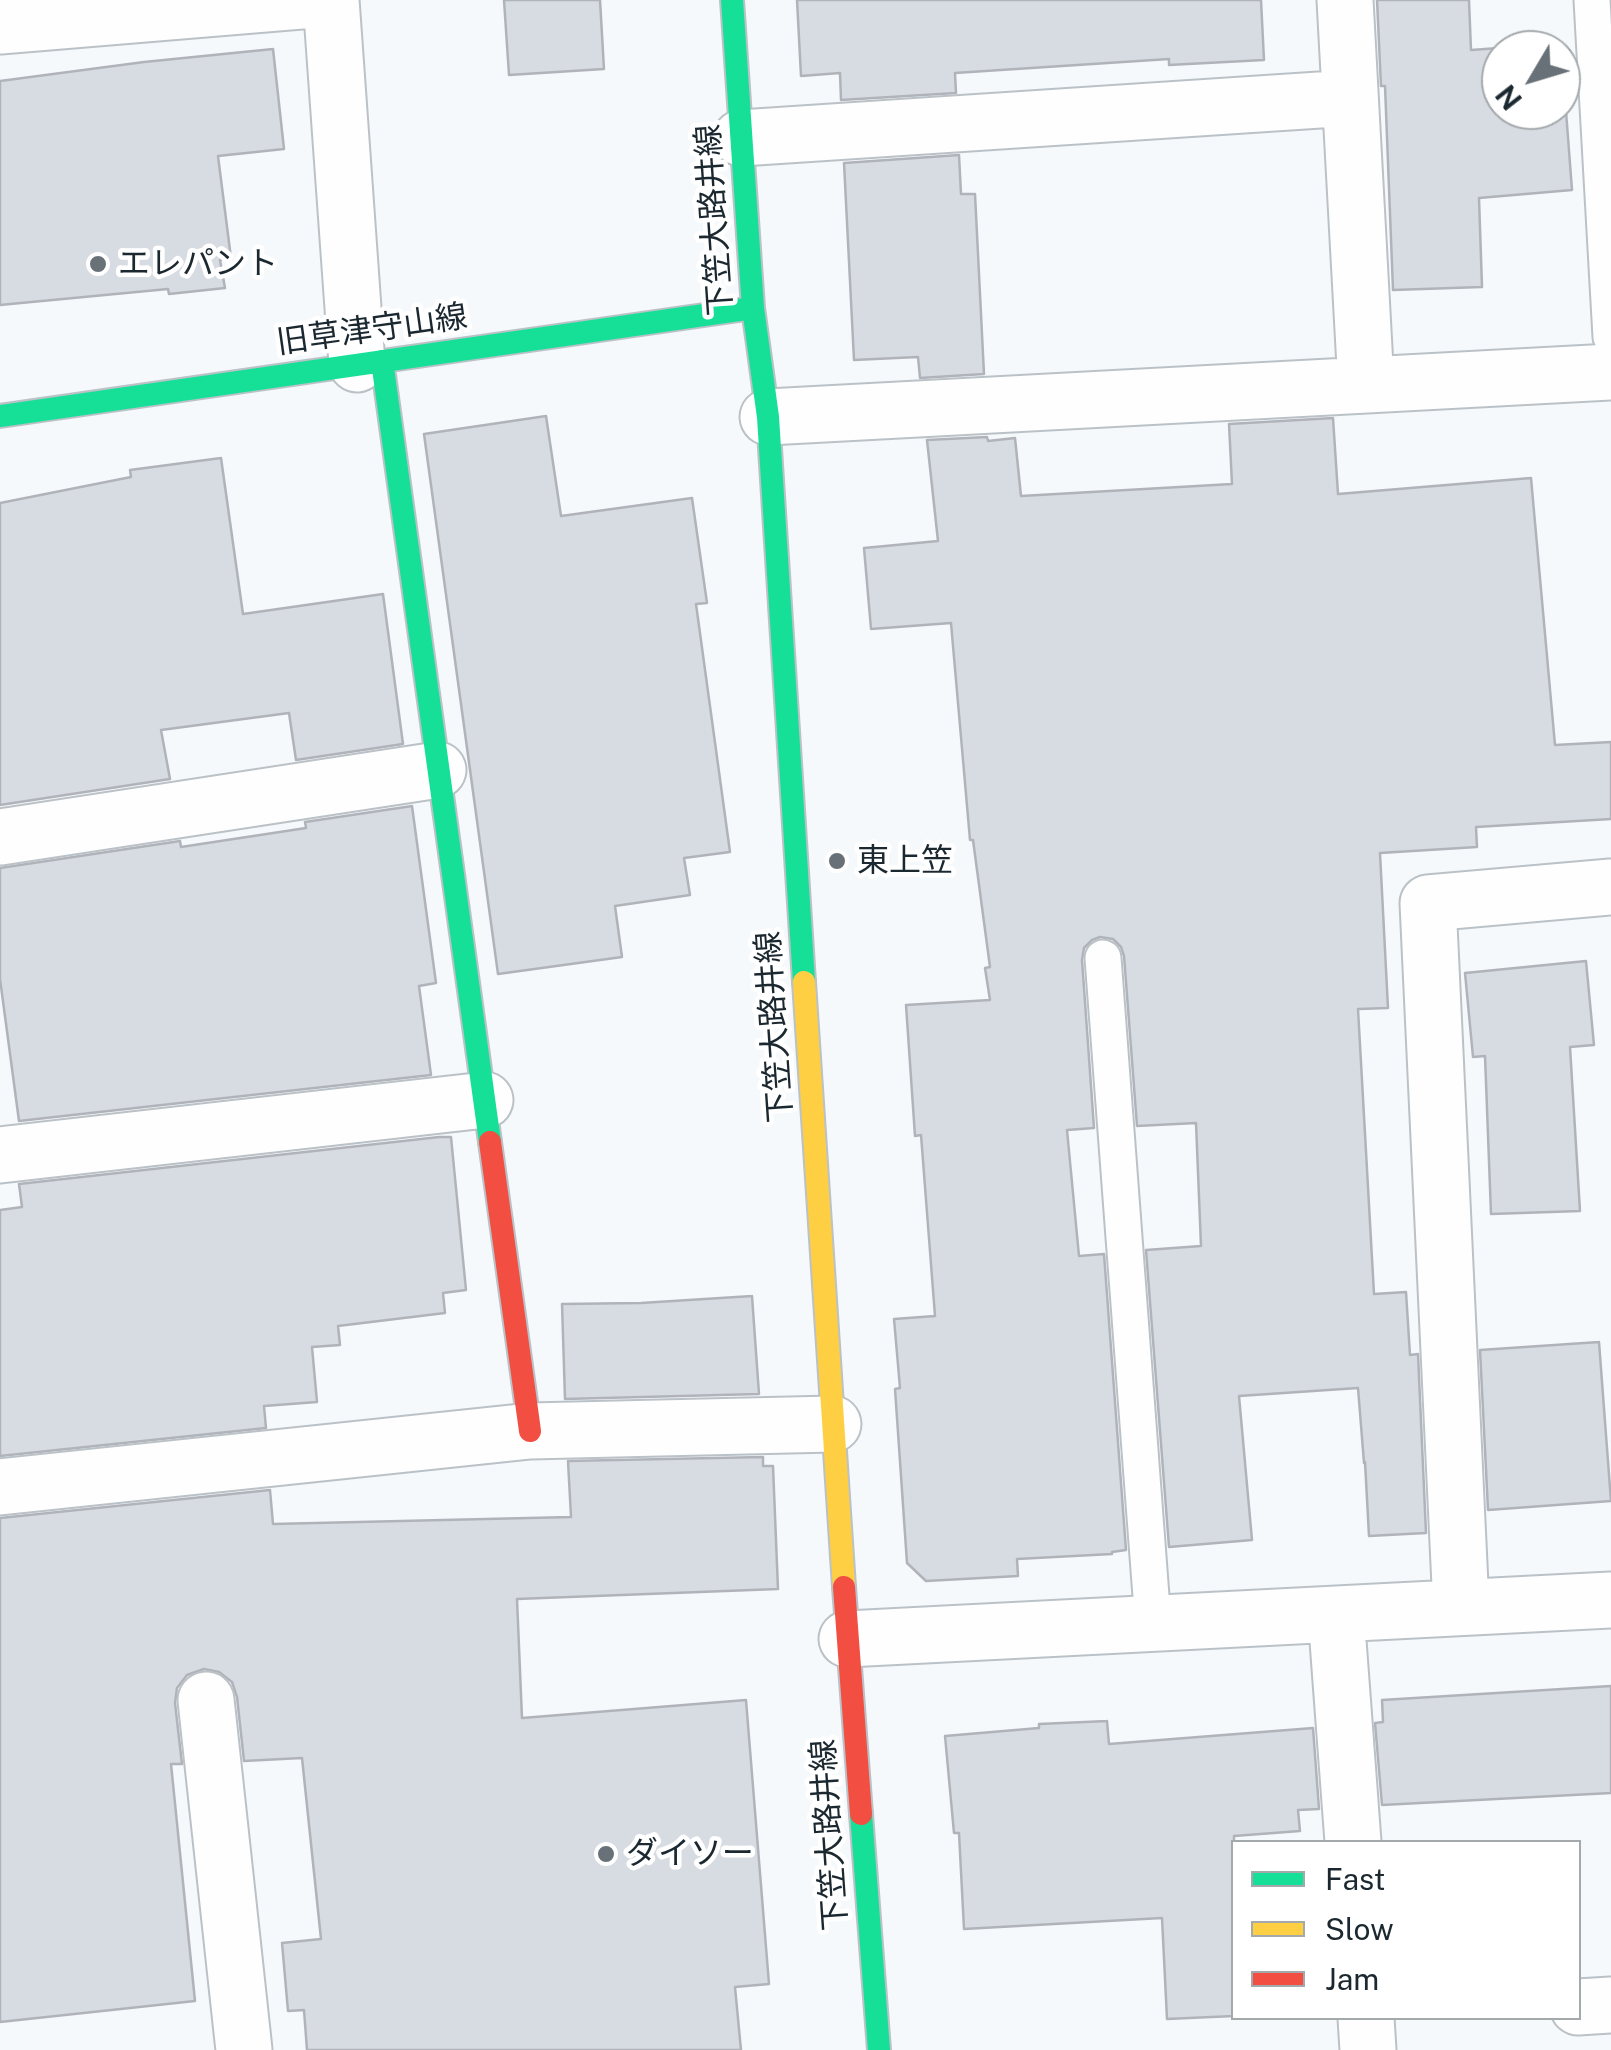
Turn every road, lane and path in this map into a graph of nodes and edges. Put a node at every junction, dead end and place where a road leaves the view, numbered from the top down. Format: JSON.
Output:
{"nodes":[{"id":1,"x":313,"y":0,"type":"edge"},
{"id":2,"x":331,"y":0,"type":"edge"},
{"id":3,"x":732,"y":0,"type":"edge"},
{"id":4,"x":1345,"y":0,"type":"edge"},
{"id":5,"x":1592,"y":0,"type":"edge"},
{"id":6,"x":0,"y":26,"type":"edge"},
{"id":7,"x":1350,"y":98,"type":"junction"},
{"id":8,"x":741,"y":138,"type":"junction"},
{"id":9,"x":753,"y":308,"type":"junction"},
{"id":10,"x":1611,"y":337,"type":"edge"},
{"id":11,"x":369,"y":363,"type":"junction"},
{"id":12,"x":1611,"y":372,"type":"edge"},
{"id":13,"x":1366,"y":385,"type":"junction"},
{"id":14,"x":0,"y":416,"type":"edge"},
{"id":15,"x":768,"y":417,"type":"junction"},
{"id":16,"x":438,"y":770,"type":"junction"},
{"id":17,"x":0,"y":837,"type":"edge"},
{"id":18,"x":1611,"y":887,"type":"edge"},
{"id":19,"x":1103,"y":958,"type":"dead end"},
{"id":20,"x":485,"y":1100,"type":"junction"},
{"id":21,"x":0,"y":1155,"type":"edge"},
{"id":22,"x":833,"y":1424,"type":"junction"},
{"id":23,"x":530,"y":1432,"type":"junction"},
{"id":24,"x":0,"y":1486,"type":"edge"},
{"id":25,"x":1611,"y":1600,"type":"edge"},
{"id":26,"x":1461,"y":1607,"type":"junction"},
{"id":27,"x":1336,"y":1614,"type":"junction"},
{"id":28,"x":1153,"y":1623,"type":"junction"},
{"id":29,"x":847,"y":1639,"type":"junction"},
{"id":30,"x":206,"y":1700,"type":"dead end"},
{"id":31,"x":1352,"y":1840,"type":"edge"},
{"id":32,"x":1611,"y":2006,"type":"edge"},
{"id":33,"x":1581,"y":2007,"type":"edge"},
{"id":34,"x":1366,"y":2020,"type":"edge"},
{"id":35,"x":244,"y":2050,"type":"edge"},
{"id":36,"x":880,"y":2050,"type":"edge"},
{"id":37,"x":1368,"y":2050,"type":"edge"}],
"edges":[{"from":1,"to":6,"type":"street"},
{"from":2,"to":11,"type":"street"},
{"from":3,"to":8,"type":"main road","name":"下笠大路井線"},
{"from":4,"to":7,"type":"street"},
{"from":5,"to":10,"type":"lane"},
{"from":7,"to":8,"type":"street"},
{"from":7,"to":13,"type":"street"},
{"from":8,"to":9,"type":"main road","name":"下笠大路井線"},
{"from":9,"to":11,"type":"main road","name":"旧草津守山線"},
{"from":9,"to":15,"type":"main road","name":"下笠大路井線"},
{"from":11,"to":14,"type":"main road","name":"旧草津守山線"},
{"from":11,"to":16,"type":"main road"},
{"from":12,"to":13,"type":"street"},
{"from":13,"to":15,"type":"street"},
{"from":15,"to":22,"type":"main road","name":"下笠大路井線"},
{"from":16,"to":17,"type":"street"},
{"from":16,"to":20,"type":"main road"},
{"from":18,"to":26,"type":"street"},
{"from":19,"to":28,"type":"lane"},
{"from":20,"to":21,"type":"street"},
{"from":20,"to":23,"type":"main road"},
{"from":22,"to":23,"type":"street"},
{"from":22,"to":29,"type":"main road","name":"下笠大路井線"},
{"from":23,"to":24,"type":"street"},
{"from":25,"to":26,"type":"street"},
{"from":26,"to":27,"type":"street"},
{"from":27,"to":28,"type":"street"},
{"from":27,"to":31,"type":"street"},
{"from":28,"to":29,"type":"street"},
{"from":29,"to":36,"type":"main road","name":"下笠大路井線"},
{"from":30,"to":35,"type":"street"},
{"from":32,"to":33,"type":"street"},
{"from":34,"to":37,"type":"street"}]}
